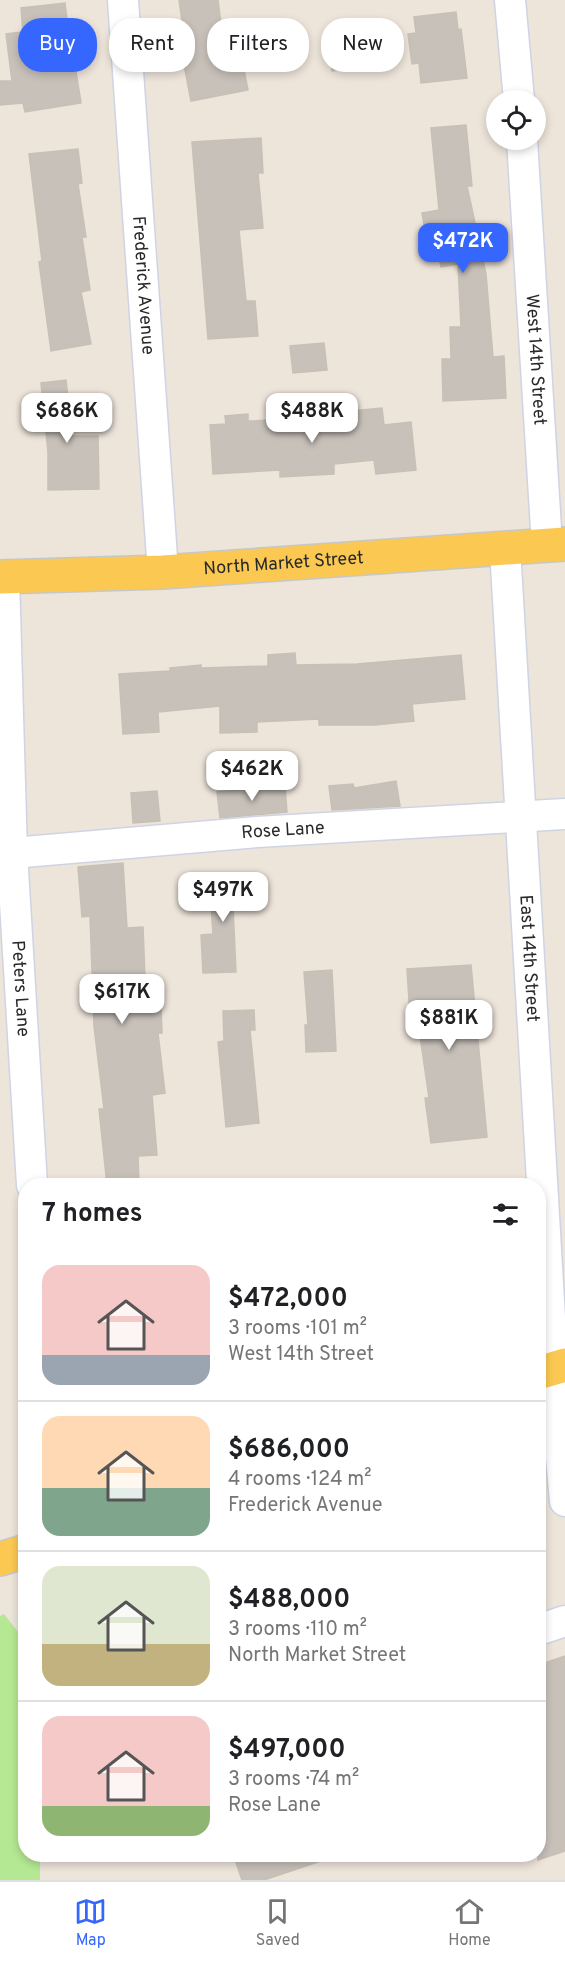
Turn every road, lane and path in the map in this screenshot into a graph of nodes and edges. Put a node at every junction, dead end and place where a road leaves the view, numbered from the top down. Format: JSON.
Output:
{"nodes":[{"id":1,"x":123,"y":0,"type":"edge"},
{"id":2,"x":510,"y":0,"type":"edge"},
{"id":3,"x":518,"y":90,"type":"edge"},
{"id":4,"x":523,"y":150,"type":"edge"},
{"id":5,"x":556,"y":545,"type":"edge"},
{"id":6,"x":505,"y":548,"type":"junction"},
{"id":7,"x":164,"y":572,"type":"junction"},
{"id":8,"x":2,"y":577,"type":"edge"},
{"id":9,"x":565,"y":814,"type":"edge"},
{"id":10,"x":521,"y":816,"type":"junction"},
{"id":11,"x":6,"y":853,"type":"edge"},
{"id":12,"x":31,"y":1178,"type":"edge"},
{"id":13,"x":541,"y":1178,"type":"edge"},
{"id":14,"x":546,"y":1262,"type":"edge"},
{"id":15,"x":552,"y":1369,"type":"edge"},
{"id":16,"x":565,"y":1501,"type":"edge"},
{"id":17,"x":18,"y":1553,"type":"edge"},
{"id":18,"x":0,"y":1559,"type":"edge"},
{"id":19,"x":565,"y":1621,"type":"edge"},
{"id":20,"x":546,"y":1627,"type":"edge"}],
"edges":[{"from":1,"to":7,"type":"street","name":"Frederick Avenue"},
{"from":2,"to":3,"type":"street"},
{"from":4,"to":5,"type":"street","name":"West 14th Street"},
{"from":5,"to":6,"type":"main road","name":"North Market Street"},
{"from":6,"to":7,"type":"main road","name":"North Market Street"},
{"from":6,"to":10,"type":"street","name":"East 14th Street"},
{"from":7,"to":8,"type":"main road","name":"North Market Street"},
{"from":8,"to":11,"type":"street","name":"Peters Lane"},
{"from":9,"to":10,"type":"street","name":"Rose Lane"},
{"from":10,"to":11,"type":"street","name":"Rose Lane"},
{"from":10,"to":13,"type":"street","name":"East 14th Street"},
{"from":11,"to":12,"type":"street","name":"Peters Lane"},
{"from":14,"to":15,"type":"street","name":"East 14th Street"},
{"from":15,"to":16,"type":"street","name":"East 14th Street"},
{"from":17,"to":18,"type":"main road"},
{"from":19,"to":20,"type":"street"}]}
